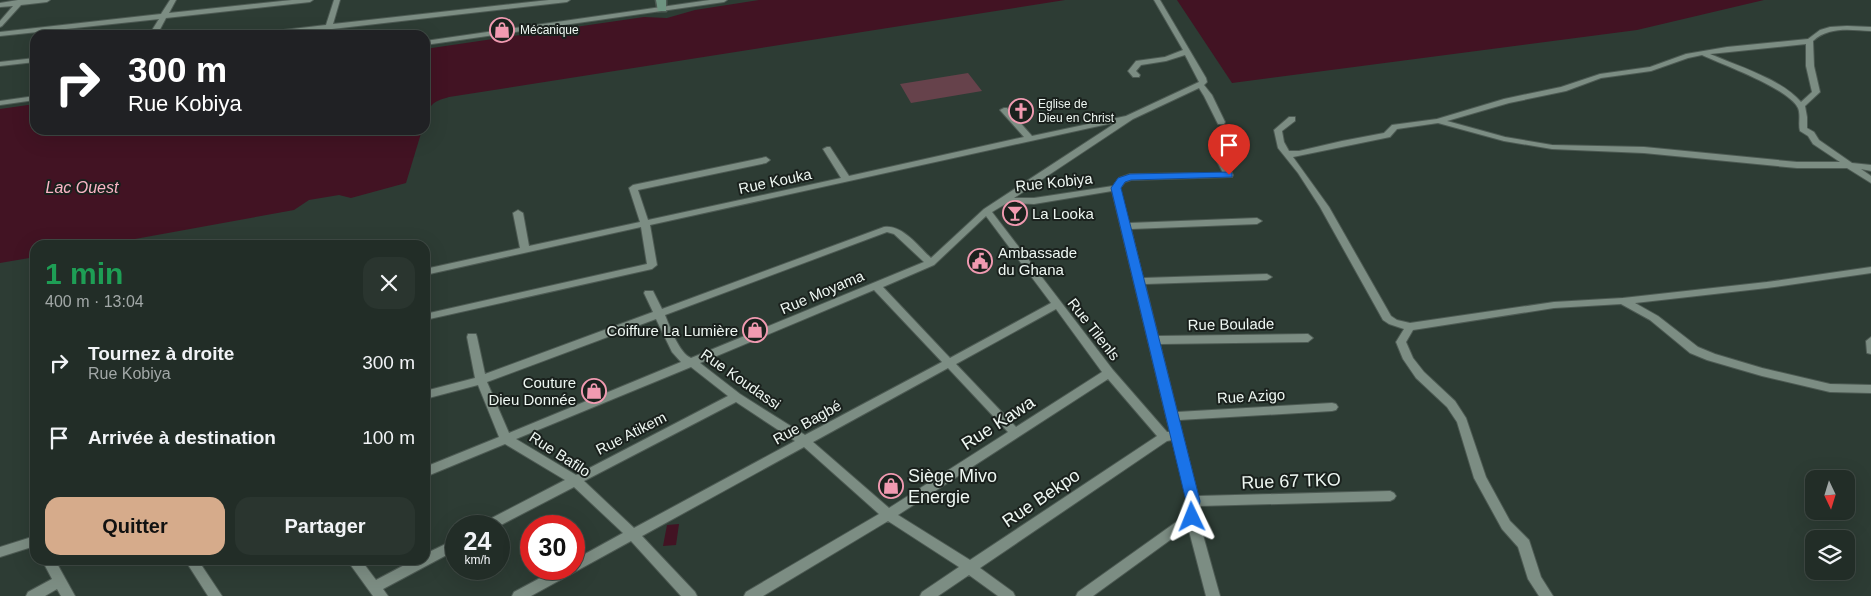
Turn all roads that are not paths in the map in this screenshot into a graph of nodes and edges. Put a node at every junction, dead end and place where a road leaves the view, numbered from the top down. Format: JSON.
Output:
{"nodes":[{"id":1,"x":47,"y":0,"type":"edge"},
{"id":2,"x":173,"y":0,"type":"edge"},
{"id":3,"x":310,"y":0,"type":"edge"},
{"id":4,"x":337,"y":0,"type":"edge"},
{"id":5,"x":567,"y":0,"type":"edge"},
{"id":6,"x":724,"y":0,"type":"edge"},
{"id":7,"x":1157,"y":0,"type":"edge"},
{"id":8,"x":21,"y":1,"type":"edge"},
{"id":9,"x":0,"y":5,"type":"edge"},
{"id":10,"x":662,"y":5,"type":"edge"},
{"id":11,"x":166,"y":15,"type":"junction"},
{"id":12,"x":0,"y":25,"type":"edge"},
{"id":13,"x":330,"y":27,"type":"junction"},
{"id":14,"x":1871,"y":29,"type":"edge"},
{"id":15,"x":35,"y":30,"type":"edge"},
{"id":16,"x":156,"y":30,"type":"edge"},
{"id":17,"x":303,"y":30,"type":"edge"},
{"id":18,"x":329,"y":30,"type":"edge"},
{"id":19,"x":30,"y":31,"type":"edge"},
{"id":20,"x":0,"y":34,"type":"edge"},
{"id":21,"x":1810,"y":41,"type":"junction"},
{"id":22,"x":430,"y":42,"type":"edge"},
{"id":23,"x":1185,"y":52,"type":"junction"},
{"id":24,"x":1702,"y":53,"type":"junction"},
{"id":25,"x":30,"y":61,"type":"edge"},
{"id":26,"x":0,"y":64,"type":"edge"},
{"id":27,"x":1136,"y":75,"type":"dead end"},
{"id":28,"x":1200,"y":86,"type":"junction"},
{"id":29,"x":30,"y":99,"type":"edge"},
{"id":30,"x":0,"y":103,"type":"edge"},
{"id":31,"x":1801,"y":106,"type":"junction"},
{"id":32,"x":1004,"y":110,"type":"dead end"},
{"id":33,"x":1130,"y":117,"type":"junction"},
{"id":34,"x":1292,"y":119,"type":"dead end"},
{"id":35,"x":1438,"y":121,"type":"junction"},
{"id":36,"x":1221,"y":122,"type":"dead end"},
{"id":37,"x":1030,"y":139,"type":"junction"},
{"id":38,"x":827,"y":149,"type":"dead end"},
{"id":39,"x":1287,"y":154,"type":"junction"},
{"id":40,"x":1218,"y":155,"type":"dead end"},
{"id":41,"x":766,"y":160,"type":"dead end"},
{"id":42,"x":1850,"y":165,"type":"junction"},
{"id":43,"x":1871,"y":168,"type":"edge"},
{"id":44,"x":847,"y":180,"type":"junction"},
{"id":45,"x":1871,"y":180,"type":"edge"},
{"id":46,"x":1116,"y":188,"type":"junction"},
{"id":47,"x":1005,"y":200,"type":"junction"},
{"id":48,"x":987,"y":211,"type":"junction"},
{"id":49,"x":518,"y":213,"type":"dead end"},
{"id":50,"x":1257,"y":221,"type":"dead end"},
{"id":51,"x":645,"y":224,"type":"junction"},
{"id":52,"x":1126,"y":226,"type":"junction"},
{"id":53,"x":525,"y":250,"type":"junction"},
{"id":54,"x":931,"y":263,"type":"junction"},
{"id":55,"x":1871,"y":270,"type":"edge"},
{"id":56,"x":430,"y":271,"type":"edge"},
{"id":57,"x":1267,"y":277,"type":"dead end"},
{"id":58,"x":1139,"y":281,"type":"junction"},
{"id":59,"x":877,"y":287,"type":"junction"},
{"id":60,"x":649,"y":293,"type":"dead end"},
{"id":61,"x":1623,"y":301,"type":"junction"},
{"id":62,"x":1056,"y":305,"type":"junction"},
{"id":63,"x":658,"y":314,"type":"junction"},
{"id":64,"x":430,"y":317,"type":"edge"},
{"id":65,"x":1410,"y":328,"type":"junction"},
{"id":66,"x":472,"y":337,"type":"dead end"},
{"id":67,"x":1308,"y":338,"type":"dead end"},
{"id":68,"x":1154,"y":340,"type":"junction"},
{"id":69,"x":1871,"y":341,"type":"edge"},
{"id":70,"x":1871,"y":350,"type":"edge"},
{"id":71,"x":948,"y":362,"type":"junction"},
{"id":72,"x":693,"y":363,"type":"junction"},
{"id":73,"x":1109,"y":373,"type":"junction"},
{"id":74,"x":481,"y":380,"type":"junction"},
{"id":75,"x":1871,"y":389,"type":"edge"},
{"id":76,"x":430,"y":394,"type":"edge"},
{"id":77,"x":736,"y":397,"type":"junction"},
{"id":78,"x":1332,"y":407,"type":"dead end"},
{"id":79,"x":1172,"y":416,"type":"junction"},
{"id":80,"x":1015,"y":433,"type":"junction"},
{"id":81,"x":1177,"y":435,"type":"junction"},
{"id":82,"x":1164,"y":437,"type":"junction"},
{"id":83,"x":506,"y":438,"type":"junction"},
{"id":84,"x":805,"y":441,"type":"junction"},
{"id":85,"x":430,"y":470,"type":"edge"},
{"id":86,"x":575,"y":480,"type":"junction"},
{"id":87,"x":1390,"y":496,"type":"dead end"},
{"id":88,"x":1193,"y":501,"type":"junction"},
{"id":89,"x":509,"y":515,"type":"edge"},
{"id":90,"x":888,"y":515,"type":"junction"},
{"id":91,"x":1192,"y":517,"type":"junction"},
{"id":92,"x":633,"y":535,"type":"junction"},
{"id":93,"x":30,"y":543,"type":"edge"},
{"id":94,"x":445,"y":551,"type":"edge"},
{"id":95,"x":0,"y":552,"type":"edge"},
{"id":96,"x":430,"y":560,"type":"edge"},
{"id":97,"x":585,"y":560,"type":"edge"},
{"id":98,"x":50,"y":565,"type":"edge"},
{"id":99,"x":195,"y":565,"type":"edge"},
{"id":100,"x":357,"y":565,"type":"edge"},
{"id":101,"x":422,"y":565,"type":"edge"},
{"id":102,"x":968,"y":567,"type":"junction"},
{"id":103,"x":549,"y":580,"type":"edge"},
{"id":104,"x":59,"y":582,"type":"junction"},
{"id":105,"x":378,"y":592,"type":"edge"},
{"id":106,"x":33,"y":596,"type":"edge"},
{"id":107,"x":68,"y":596,"type":"edge"},
{"id":108,"x":215,"y":596,"type":"edge"},
{"id":109,"x":519,"y":596,"type":"edge"},
{"id":110,"x":690,"y":596,"type":"edge"},
{"id":111,"x":751,"y":596,"type":"edge"},
{"id":112,"x":927,"y":596,"type":"edge"},
{"id":113,"x":1008,"y":596,"type":"edge"},
{"id":114,"x":1083,"y":596,"type":"edge"},
{"id":115,"x":1213,"y":596,"type":"edge"},
{"id":116,"x":1546,"y":596,"type":"edge"}],
"edges":[{"from":1,"to":8,"type":"street"},
{"from":2,"to":11,"type":"street"},
{"from":3,"to":11,"type":"street"},
{"from":4,"to":13,"type":"street"},
{"from":5,"to":13,"type":"street"},
{"from":6,"to":10,"type":"street"},
{"from":7,"to":23,"type":"street"},
{"from":8,"to":9,"type":"street"},
{"from":8,"to":12,"type":"street"},
{"from":10,"to":22,"type":"street"},
{"from":11,"to":15,"type":"street"},
{"from":11,"to":16,"type":"street"},
{"from":13,"to":17,"type":"street"},
{"from":13,"to":18,"type":"street"},
{"from":14,"to":21,"type":"street"},
{"from":19,"to":20,"type":"street"},
{"from":21,"to":24,"type":"street"},
{"from":21,"to":31,"type":"street"},
{"from":23,"to":27,"type":"street"},
{"from":23,"to":28,"type":"street"},
{"from":24,"to":31,"type":"street"},
{"from":24,"to":35,"type":"street"},
{"from":25,"to":26,"type":"street"},
{"from":28,"to":33,"type":"street","name":"Rue Moyama"},
{"from":28,"to":36,"type":"street"},
{"from":29,"to":30,"type":"street"},
{"from":31,"to":42,"type":"street"},
{"from":32,"to":37,"type":"street"},
{"from":33,"to":37,"type":"street","name":"Rue Kouka"},
{"from":33,"to":47,"type":"street","name":"Rue Moyama"},
{"from":34,"to":39,"type":"street"},
{"from":35,"to":39,"type":"street"},
{"from":35,"to":42,"type":"street"},
{"from":37,"to":44,"type":"street","name":"Rue Kouka"},
{"from":38,"to":44,"type":"street"},
{"from":39,"to":65,"type":"street"},
{"from":40,"to":46,"type":"street","name":"Rue Kobiya"},
{"from":41,"to":51,"type":"street"},
{"from":42,"to":43,"type":"street"},
{"from":42,"to":45,"type":"street"},
{"from":44,"to":51,"type":"street","name":"Rue Kouka"},
{"from":46,"to":47,"type":"street","name":"Rue Kobiya"},
{"from":46,"to":52,"type":"street"},
{"from":47,"to":48,"type":"street","name":"Rue Moyama"},
{"from":48,"to":54,"type":"street","name":"Rue Moyama"},
{"from":48,"to":62,"type":"street","name":"Rue Tilenls"},
{"from":49,"to":53,"type":"street"},
{"from":50,"to":52,"type":"street"},
{"from":51,"to":53,"type":"street","name":"Rue Kouka"},
{"from":51,"to":64,"type":"street"},
{"from":52,"to":58,"type":"street"},
{"from":53,"to":56,"type":"street","name":"Rue Kouka"},
{"from":54,"to":59,"type":"street","name":"Rue Moyama"},
{"from":54,"to":63,"type":"street"},
{"from":55,"to":61,"type":"street"},
{"from":57,"to":58,"type":"street"},
{"from":58,"to":68,"type":"street"},
{"from":59,"to":71,"type":"street"},
{"from":59,"to":72,"type":"street","name":"Rue Moyama"},
{"from":60,"to":63,"type":"street","name":"Rue Koudassi"},
{"from":61,"to":65,"type":"street"},
{"from":61,"to":75,"type":"street"},
{"from":62,"to":71,"type":"street","name":"Rue Bagbé"},
{"from":62,"to":73,"type":"street","name":"Rue Tilenls"},
{"from":63,"to":72,"type":"street","name":"Rue Koudassi"},
{"from":63,"to":74,"type":"street"},
{"from":65,"to":116,"type":"street"},
{"from":66,"to":74,"type":"street","name":"Rue Bafilo"},
{"from":67,"to":68,"type":"street","name":"Rue Boulade"},
{"from":68,"to":79,"type":"street"},
{"from":69,"to":70,"type":"street"},
{"from":71,"to":80,"type":"street"},
{"from":71,"to":84,"type":"street","name":"Rue Bagbé"},
{"from":72,"to":77,"type":"street","name":"Rue Koudassi"},
{"from":72,"to":83,"type":"street","name":"Rue Moyama"},
{"from":73,"to":80,"type":"street","name":"Rue Kawa"},
{"from":73,"to":82,"type":"street","name":"Rue Tilenls"},
{"from":74,"to":76,"type":"street"},
{"from":74,"to":83,"type":"street","name":"Rue Bafilo"},
{"from":77,"to":84,"type":"street","name":"Rue Koudassi"},
{"from":77,"to":86,"type":"street","name":"Rue Atikem"},
{"from":78,"to":79,"type":"street","name":"Rue Azigo"},
{"from":79,"to":81,"type":"street"},
{"from":80,"to":90,"type":"street","name":"Rue Kawa"},
{"from":81,"to":82,"type":"street","name":"Rue Bekpo"},
{"from":81,"to":88,"type":"street"},
{"from":82,"to":102,"type":"street","name":"Rue Bekpo"},
{"from":83,"to":85,"type":"street","name":"Rue Moyama"},
{"from":83,"to":86,"type":"street","name":"Rue Bafilo"},
{"from":84,"to":90,"type":"street","name":"Rue Koudassi"},
{"from":84,"to":92,"type":"street","name":"Rue Bagbé"},
{"from":86,"to":89,"type":"street","name":"Rue Atikem"},
{"from":86,"to":92,"type":"street","name":"Rue Bafilo"},
{"from":87,"to":88,"type":"street","name":"Rue 67 TKO"},
{"from":88,"to":91,"type":"street"},
{"from":90,"to":102,"type":"street","name":"Rue Koudassi"},
{"from":90,"to":111,"type":"street","name":"Rue Kawa"},
{"from":91,"to":114,"type":"street"},
{"from":91,"to":115,"type":"street"},
{"from":92,"to":97,"type":"street","name":"Rue Bagbé"},
{"from":92,"to":110,"type":"street","name":"Rue Bafilo"},
{"from":93,"to":95,"type":"street"},
{"from":94,"to":96,"type":"street"},
{"from":98,"to":104,"type":"street"},
{"from":99,"to":108,"type":"street"},
{"from":100,"to":105,"type":"street"},
{"from":101,"to":105,"type":"street"},
{"from":102,"to":112,"type":"street","name":"Rue Bekpo"},
{"from":102,"to":113,"type":"street","name":"Rue Koudassi"},
{"from":103,"to":109,"type":"street"},
{"from":104,"to":106,"type":"street"},
{"from":104,"to":107,"type":"street"}]}
